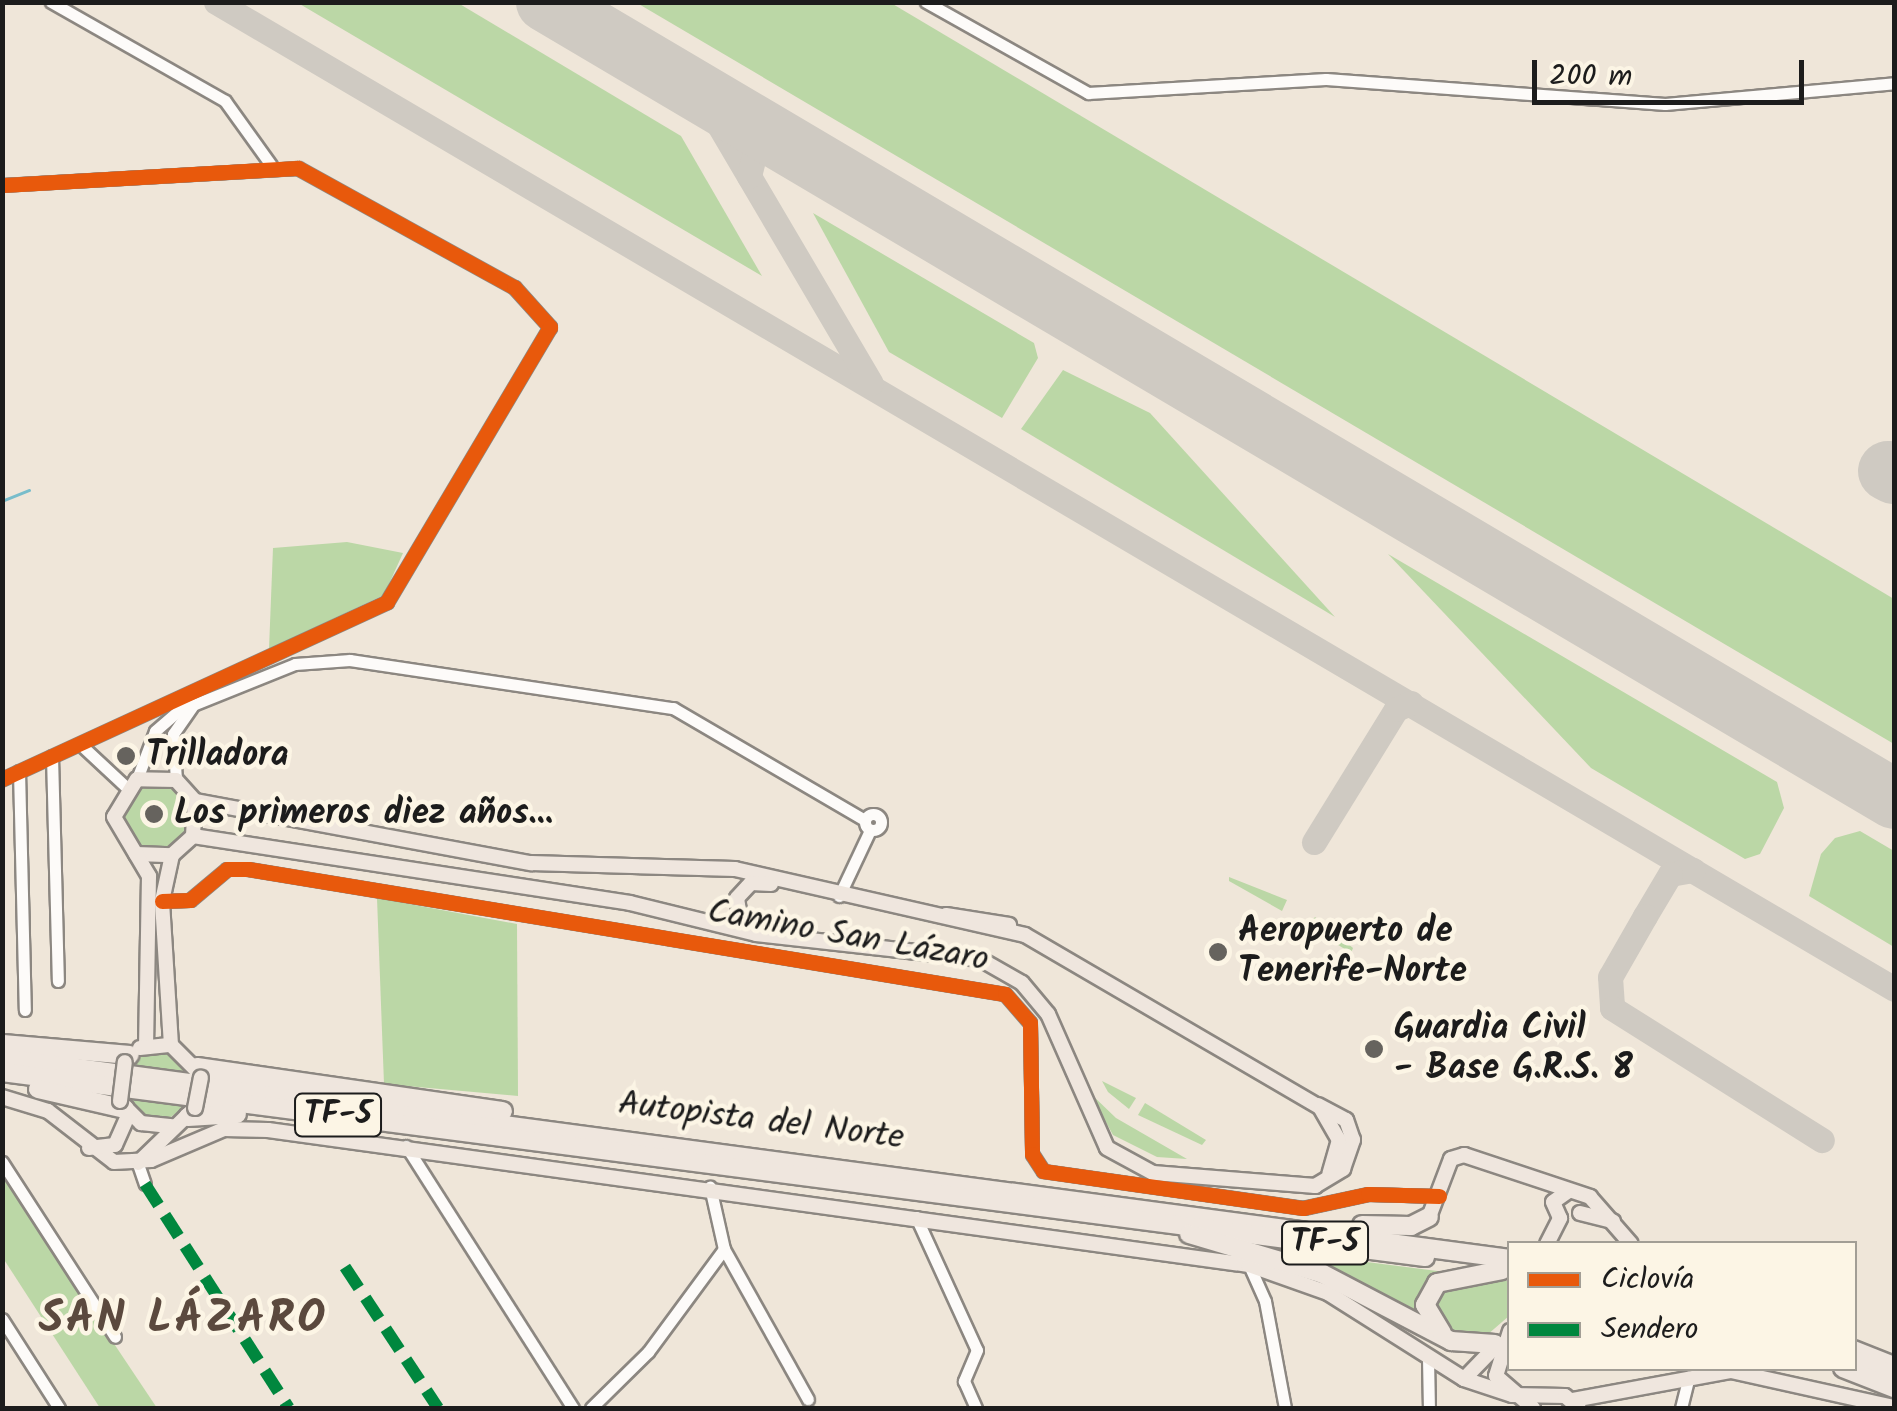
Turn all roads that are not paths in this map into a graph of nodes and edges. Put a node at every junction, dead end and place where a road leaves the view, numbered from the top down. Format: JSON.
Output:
{"nodes":[{"id":1,"x":51,"y":2,"type":"edge"},
{"id":2,"x":926,"y":2,"type":"edge"},
{"id":3,"x":1894,"y":84,"type":"edge"},
{"id":4,"x":271,"y":165,"type":"junction"},
{"id":5,"x":2,"y":186,"type":"edge"},
{"id":6,"x":192,"y":707,"type":"junction"},
{"id":7,"x":81,"y":745,"type":"junction"},
{"id":8,"x":52,"y":756,"type":"junction"},
{"id":9,"x":19,"y":771,"type":"junction"},
{"id":10,"x":2,"y":779,"type":"edge"},
{"id":11,"x":176,"y":780,"type":"junction"},
{"id":12,"x":132,"y":783,"type":"junction"},
{"id":13,"x":195,"y":801,"type":"junction"},
{"id":14,"x":193,"y":836,"type":"junction"},
{"id":15,"x":136,"y":854,"type":"junction"},
{"id":16,"x":172,"y":856,"type":"junction"},
{"id":17,"x":804,"y":887,"type":"junction"},
{"id":18,"x":839,"y":896,"type":"junction"},
{"id":19,"x":162,"y":901,"type":"junction"},
{"id":20,"x":919,"y":912,"type":"junction"},
{"id":21,"x":778,"y":934,"type":"junction"},
{"id":22,"x":1058,"y":952,"type":"junction"},
{"id":23,"x":58,"y":981,"type":"dead end"},
{"id":24,"x":26,"y":1010,"type":"dead end"},
{"id":25,"x":2,"y":1044,"type":"edge"},
{"id":26,"x":172,"y":1045,"type":"junction"},
{"id":27,"x":133,"y":1054,"type":"junction"},
{"id":28,"x":2,"y":1058,"type":"edge"},
{"id":29,"x":2,"y":1072,"type":"edge"},
{"id":30,"x":199,"y":1072,"type":"junction"},
{"id":31,"x":2,"y":1084,"type":"edge"},
{"id":32,"x":2,"y":1097,"type":"edge"},
{"id":33,"x":125,"y":1108,"type":"junction"},
{"id":34,"x":185,"y":1117,"type":"junction"},
{"id":35,"x":606,"y":1135,"type":"junction"},
{"id":36,"x":406,"y":1146,"type":"junction"},
{"id":37,"x":89,"y":1148,"type":"junction"},
{"id":38,"x":672,"y":1161,"type":"junction"},
{"id":39,"x":2,"y":1162,"type":"edge"},
{"id":40,"x":138,"y":1164,"type":"junction"},
{"id":41,"x":145,"y":1184,"type":"dead end"},
{"id":42,"x":710,"y":1186,"type":"junction"},
{"id":43,"x":1572,"y":1191,"type":"junction"},
{"id":44,"x":1439,"y":1196,"type":"junction"},
{"id":45,"x":1412,"y":1200,"type":"junction"},
{"id":46,"x":915,"y":1212,"type":"junction"},
{"id":47,"x":1580,"y":1213,"type":"junction"},
{"id":48,"x":1429,"y":1217,"type":"junction"},
{"id":49,"x":1560,"y":1218,"type":"junction"},
{"id":50,"x":1146,"y":1222,"type":"junction"},
{"id":51,"x":1275,"y":1222,"type":"junction"},
{"id":52,"x":1614,"y":1222,"type":"junction"},
{"id":53,"x":1549,"y":1240,"type":"edge"},
{"id":54,"x":1629,"y":1241,"type":"edge"},
{"id":55,"x":724,"y":1249,"type":"junction"},
{"id":56,"x":1249,"y":1265,"type":"junction"},
{"id":57,"x":1507,"y":1267,"type":"edge"},
{"id":58,"x":2,"y":1320,"type":"edge"},
{"id":59,"x":1407,"y":1322,"type":"junction"},
{"id":60,"x":1506,"y":1334,"type":"edge"},
{"id":61,"x":115,"y":1338,"type":"dead end"},
{"id":62,"x":1857,"y":1349,"type":"edge"},
{"id":63,"x":1428,"y":1358,"type":"junction"},
{"id":64,"x":1857,"y":1361,"type":"edge"},
{"id":65,"x":1487,"y":1364,"type":"junction"},
{"id":66,"x":1894,"y":1364,"type":"edge"},
{"id":67,"x":1443,"y":1368,"type":"junction"},
{"id":68,"x":1851,"y":1371,"type":"edge"},
{"id":69,"x":1894,"y":1375,"type":"edge"},
{"id":70,"x":1688,"y":1377,"type":"junction"},
{"id":71,"x":1464,"y":1379,"type":"junction"},
{"id":72,"x":1429,"y":1384,"type":"junction"},
{"id":73,"x":1487,"y":1388,"type":"junction"},
{"id":74,"x":1894,"y":1388,"type":"edge"},
{"id":75,"x":1630,"y":1390,"type":"junction"},
{"id":76,"x":1512,"y":1395,"type":"junction"},
{"id":77,"x":808,"y":1399,"type":"dead end"},
{"id":78,"x":1547,"y":1404,"type":"edge"},
{"id":79,"x":1576,"y":1404,"type":"edge"},
{"id":80,"x":1894,"y":1407,"type":"edge"},
{"id":81,"x":59,"y":1408,"type":"edge"},
{"id":82,"x":573,"y":1408,"type":"edge"},
{"id":83,"x":591,"y":1408,"type":"edge"},
{"id":84,"x":976,"y":1408,"type":"edge"},
{"id":85,"x":1285,"y":1408,"type":"edge"},
{"id":86,"x":1429,"y":1408,"type":"edge"},
{"id":87,"x":1533,"y":1408,"type":"edge"},
{"id":88,"x":1591,"y":1408,"type":"edge"},
{"id":89,"x":1682,"y":1408,"type":"edge"}],
"edges":[{"from":1,"to":4,"type":"street"},
{"from":2,"to":3,"type":"street"},
{"from":4,"to":5,"type":"street"},
{"from":4,"to":7,"type":"street"},
{"from":6,"to":11,"type":"street"},
{"from":6,"to":12,"type":"street"},
{"from":6,"to":18,"type":"street"},
{"from":7,"to":8,"type":"street"},
{"from":7,"to":12,"type":"street"},
{"from":8,"to":9,"type":"street"},
{"from":8,"to":23,"type":"street"},
{"from":9,"to":10,"type":"street"},
{"from":9,"to":24,"type":"street"},
{"from":11,"to":12,"type":"main road"},
{"from":11,"to":13,"type":"main road"},
{"from":12,"to":15,"type":"main road"},
{"from":13,"to":14,"type":"main road"},
{"from":13,"to":17,"type":"main road"},
{"from":14,"to":16,"type":"main road"},
{"from":14,"to":21,"type":"main road"},
{"from":15,"to":16,"type":"main road"},
{"from":15,"to":27,"type":"main road"},
{"from":16,"to":19,"type":"main road"},
{"from":17,"to":18,"type":"main road"},
{"from":17,"to":21,"type":"main road"},
{"from":18,"to":20,"type":"main road"},
{"from":19,"to":26,"type":"main road"},
{"from":19,"to":45,"type":"street","name":"Camino San Lázaro"},
{"from":20,"to":22,"type":"main road"},
{"from":20,"to":22,"type":"main road"},
{"from":21,"to":22,"type":"main road"},
{"from":25,"to":27,"type":"highway"},
{"from":26,"to":27,"type":"main road"},
{"from":26,"to":30,"type":"main road"},
{"from":27,"to":33,"type":"main road","bridge":true},
{"from":28,"to":35,"type":"highway","name":"Autopista del Norte","number":"TF-5"},
{"from":29,"to":38,"type":"highway","name":"Autopista del Norte","number":"TF-5"},
{"from":30,"to":34,"type":"main road","bridge":true},
{"from":30,"to":35,"type":"highway"},
{"from":31,"to":33,"type":"highway"},
{"from":32,"to":37,"type":"main road"},
{"from":33,"to":34,"type":"main road"},
{"from":33,"to":37,"type":"main road"},
{"from":34,"to":38,"type":"highway"},
{"from":34,"to":40,"type":"main road"},
{"from":35,"to":51,"type":"highway","name":"Autopista del Norte","number":"TF-5"},
{"from":36,"to":40,"type":"main road"},
{"from":36,"to":42,"type":"main road"},
{"from":36,"to":82,"type":"street"},
{"from":37,"to":40,"type":"main road"},
{"from":38,"to":50,"type":"highway","name":"Autopista del Norte","number":"TF-5"},
{"from":39,"to":61,"type":"street"},
{"from":40,"to":41,"type":"street"},
{"from":42,"to":46,"type":"main road"},
{"from":42,"to":55,"type":"street"},
{"from":43,"to":44,"type":"main road"},
{"from":43,"to":47,"type":"main road"},
{"from":43,"to":49,"type":"main road"},
{"from":43,"to":52,"type":"main road"},
{"from":44,"to":45,"type":"street","name":"Camino San Lázaro"},
{"from":44,"to":48,"type":"main road"},
{"from":45,"to":48,"type":"street"},
{"from":46,"to":56,"type":"main road"},
{"from":46,"to":84,"type":"street"},
{"from":47,"to":49,"type":"main road"},
{"from":47,"to":52,"type":"main road"},
{"from":48,"to":51,"type":"highway"},
{"from":49,"to":53,"type":"main road"},
{"from":50,"to":57,"type":"highway","name":"Autopista del Norte","number":"TF-5"},
{"from":50,"to":59,"type":"highway"},
{"from":51,"to":57,"type":"highway","name":"Autopista del Norte","number":"TF-5"},
{"from":52,"to":54,"type":"main road"},
{"from":55,"to":77,"type":"street"},
{"from":55,"to":83,"type":"street"},
{"from":56,"to":63,"type":"main road"},
{"from":56,"to":85,"type":"street"},
{"from":57,"to":60,"type":"highway"},
{"from":58,"to":81,"type":"street"},
{"from":59,"to":60,"type":"highway"},
{"from":59,"to":65,"type":"highway"},
{"from":60,"to":65,"type":"main road"},
{"from":60,"to":76,"type":"main road"},
{"from":62,"to":66,"type":"main road"},
{"from":63,"to":67,"type":"main road"},
{"from":63,"to":72,"type":"street"},
{"from":64,"to":69,"type":"highway"},
{"from":65,"to":71,"type":"main road"},
{"from":65,"to":73,"type":"main road"},
{"from":67,"to":71,"type":"main road"},
{"from":67,"to":72,"type":"street"},
{"from":68,"to":74,"type":"highway"},
{"from":70,"to":75,"type":"main road"},
{"from":70,"to":80,"type":"main road"},
{"from":70,"to":89,"type":"street"},
{"from":71,"to":73,"type":"main road"},
{"from":72,"to":86,"type":"street"},
{"from":73,"to":76,"type":"main road"},
{"from":75,"to":79,"type":"main road"},
{"from":75,"to":88,"type":"main road"},
{"from":76,"to":78,"type":"main road"},
{"from":76,"to":87,"type":"main road"},
{"from":78,"to":79,"type":"main road"}]}
